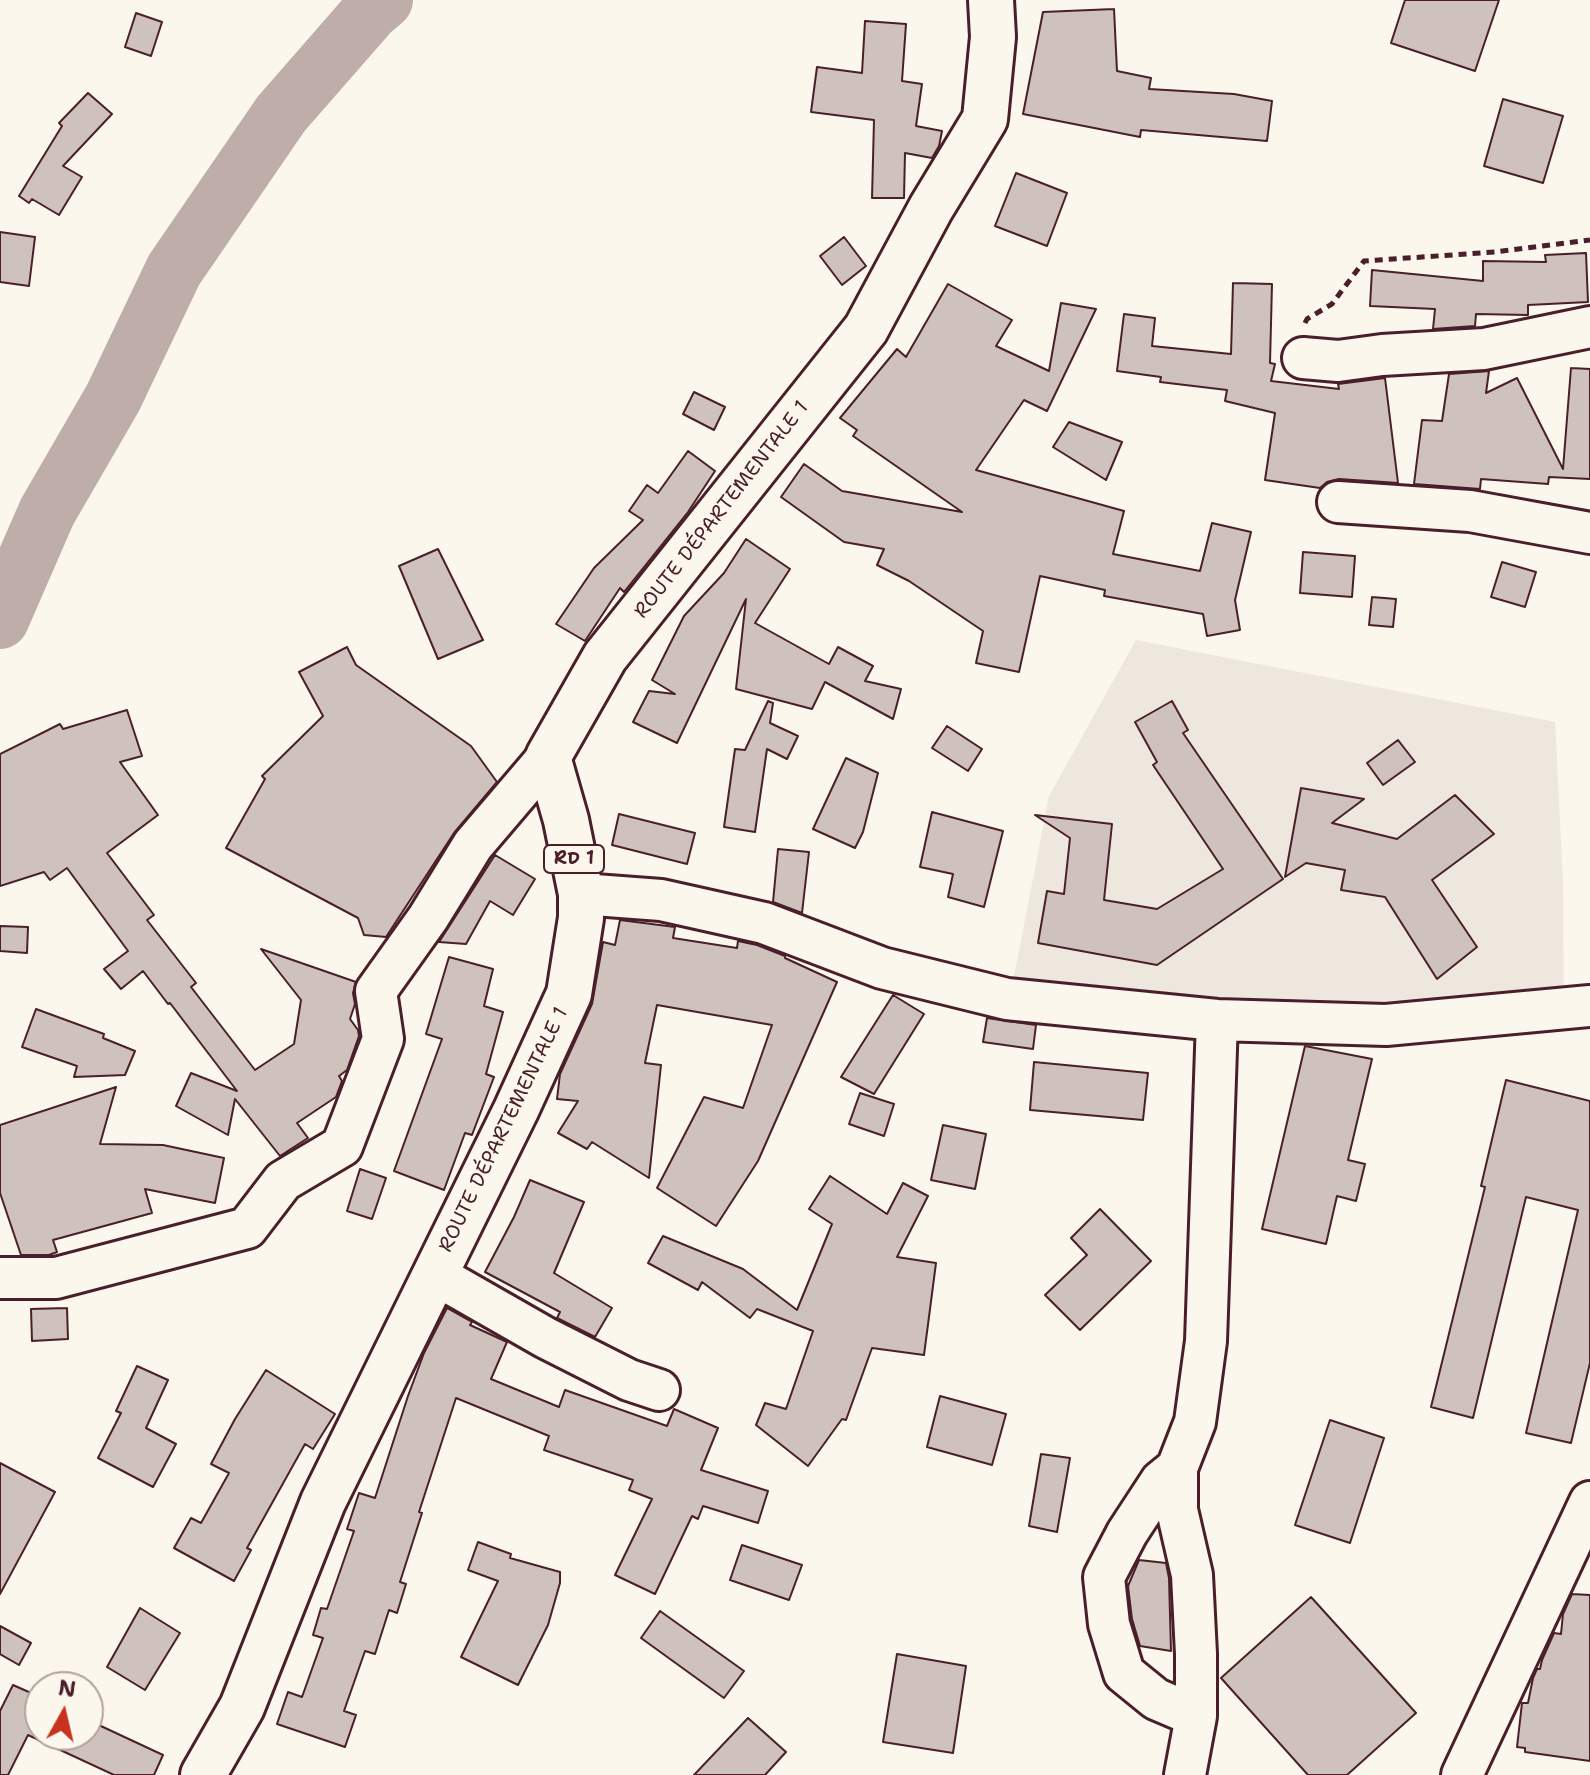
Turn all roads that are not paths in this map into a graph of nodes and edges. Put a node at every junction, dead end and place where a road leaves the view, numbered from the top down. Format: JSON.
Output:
{"nodes":[{"id":1,"x":991,"y":0,"type":"edge"},
{"id":2,"x":1590,"y":327,"type":"edge"},
{"id":3,"x":1303,"y":358,"type":"road end"},
{"id":4,"x":1338,"y":502,"type":"dead end"},
{"id":5,"x":1590,"y":533,"type":"edge"},
{"id":6,"x":548,"y":757,"type":"junction"},
{"id":7,"x":581,"y":894,"type":"junction"},
{"id":8,"x":1590,"y":1006,"type":"edge"},
{"id":9,"x":1217,"y":1020,"type":"junction"},
{"id":10,"x":434,"y":1274,"type":"junction"},
{"id":11,"x":0,"y":1278,"type":"edge"},
{"id":12,"x":659,"y":1390,"type":"dead end"},
{"id":13,"x":1177,"y":1468,"type":"junction"},
{"id":14,"x":1590,"y":1502,"type":"edge"},
{"id":15,"x":1196,"y":1716,"type":"junction"},
{"id":16,"x":203,"y":1775,"type":"edge"},
{"id":17,"x":1185,"y":1775,"type":"edge"},
{"id":18,"x":1462,"y":1775,"type":"edge"}],
"edges":[{"from":1,"to":6,"type":"main road","name":"ROUTE DÉPARTEMENTALE 1"},
{"from":2,"to":3,"type":"street"},
{"from":4,"to":5,"type":"street"},
{"from":6,"to":7,"type":"main road","name":"ROUTE DÉPARTEMENTALE 1","number":"RD 1"},
{"from":6,"to":11,"type":"street"},
{"from":7,"to":9,"type":"street"},
{"from":7,"to":10,"type":"main road","name":"ROUTE DÉPARTEMENTALE 1","number":"RD 1"},
{"from":8,"to":9,"type":"street"},
{"from":9,"to":13,"type":"street"},
{"from":10,"to":12,"type":"street"},
{"from":10,"to":16,"type":"main road","name":"ROUTE DÉPARTEMENTALE 1","number":"RD 1"},
{"from":13,"to":15,"type":"street"},
{"from":13,"to":15,"type":"street"},
{"from":14,"to":18,"type":"street"},
{"from":15,"to":17,"type":"street"}]}
